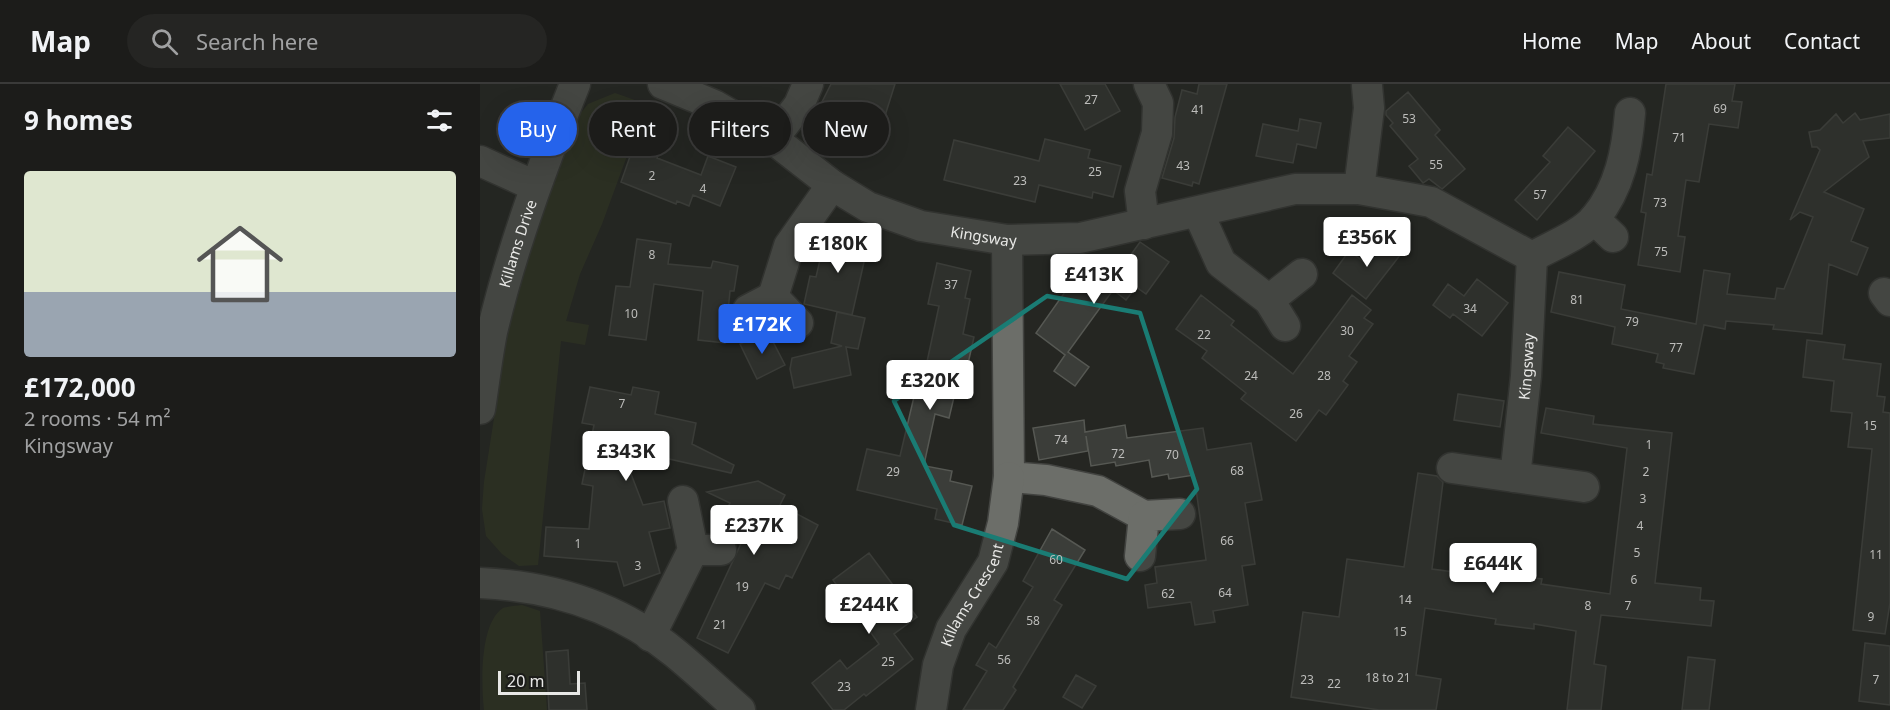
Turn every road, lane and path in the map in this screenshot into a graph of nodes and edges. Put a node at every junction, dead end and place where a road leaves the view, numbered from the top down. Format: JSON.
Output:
{"nodes":[{"id":1,"x":575,"y":84,"type":"edge"},
{"id":2,"x":663,"y":84,"type":"edge"},
{"id":3,"x":808,"y":84,"type":"edge"},
{"id":4,"x":1149,"y":84,"type":"edge"},
{"id":5,"x":1367,"y":85,"type":"edge"},
{"id":6,"x":707,"y":102,"type":"edge"},
{"id":7,"x":1630,"y":113,"type":"dead end"},
{"id":8,"x":791,"y":115,"type":"edge"},
{"id":9,"x":791,"y":153,"type":"edge"},
{"id":10,"x":480,"y":161,"type":"edge"},
{"id":11,"x":832,"y":185,"type":"junction"},
{"id":12,"x":535,"y":186,"type":"junction"},
{"id":13,"x":1359,"y":189,"type":"junction"},
{"id":14,"x":1198,"y":212,"type":"junction"},
{"id":15,"x":1144,"y":224,"type":"junction"},
{"id":16,"x":1007,"y":240,"type":"junction"},
{"id":17,"x":1532,"y":257,"type":"junction"},
{"id":18,"x":1302,"y":274,"type":"dead end"},
{"id":19,"x":1269,"y":300,"type":"junction"},
{"id":20,"x":798,"y":323,"type":"dead end"},
{"id":21,"x":1285,"y":326,"type":"dead end"},
{"id":22,"x":480,"y":409,"type":"edge"},
{"id":23,"x":1452,"y":468,"type":"dead end"},
{"id":24,"x":1009,"y":477,"type":"junction"},
{"id":25,"x":1515,"y":477,"type":"junction"},
{"id":26,"x":1584,"y":487,"type":"dead end"},
{"id":27,"x":683,"y":501,"type":"dead end"},
{"id":28,"x":1180,"y":514,"type":"dead end"},
{"id":29,"x":1144,"y":516,"type":"junction"},
{"id":30,"x":1140,"y":556,"type":"dead end"},
{"id":31,"x":480,"y":583,"type":"edge"},
{"id":32,"x":650,"y":636,"type":"junction"},
{"id":33,"x":708,"y":700,"type":"edge"},
{"id":34,"x":740,"y":710,"type":"edge"},
{"id":35,"x":931,"y":710,"type":"edge"}],
"edges":[{"from":1,"to":12,"type":"street","name":"Killams Drive"},
{"from":2,"to":6,"type":"street","name":"Kingsway"},
{"from":3,"to":8,"type":"street"},
{"from":4,"to":15,"type":"street"},
{"from":5,"to":13,"type":"street"},
{"from":7,"to":17,"type":"street"},
{"from":9,"to":11,"type":"street","name":"Kingsway"},
{"from":10,"to":12,"type":"street"},
{"from":11,"to":16,"type":"street","name":"Kingsway"},
{"from":11,"to":20,"type":"street"},
{"from":12,"to":22,"type":"street","name":"Killams Drive"},
{"from":13,"to":14,"type":"street","name":"Kingsway"},
{"from":13,"to":17,"type":"street","name":"Kingsway"},
{"from":14,"to":15,"type":"street","name":"Kingsway"},
{"from":14,"to":19,"type":"street"},
{"from":15,"to":16,"type":"street","name":"Kingsway"},
{"from":16,"to":24,"type":"street","name":"Killams Crescent"},
{"from":17,"to":25,"type":"street","name":"Kingsway"},
{"from":18,"to":19,"type":"street"},
{"from":19,"to":21,"type":"street"},
{"from":23,"to":25,"type":"street"},
{"from":24,"to":29,"type":"street"},
{"from":24,"to":35,"type":"street","name":"Killams Crescent"},
{"from":25,"to":26,"type":"street"},
{"from":27,"to":32,"type":"street"},
{"from":28,"to":29,"type":"street"},
{"from":29,"to":30,"type":"street"},
{"from":31,"to":32,"type":"street"},
{"from":32,"to":33,"type":"street"},
{"from":33,"to":34,"type":"street"}]}
